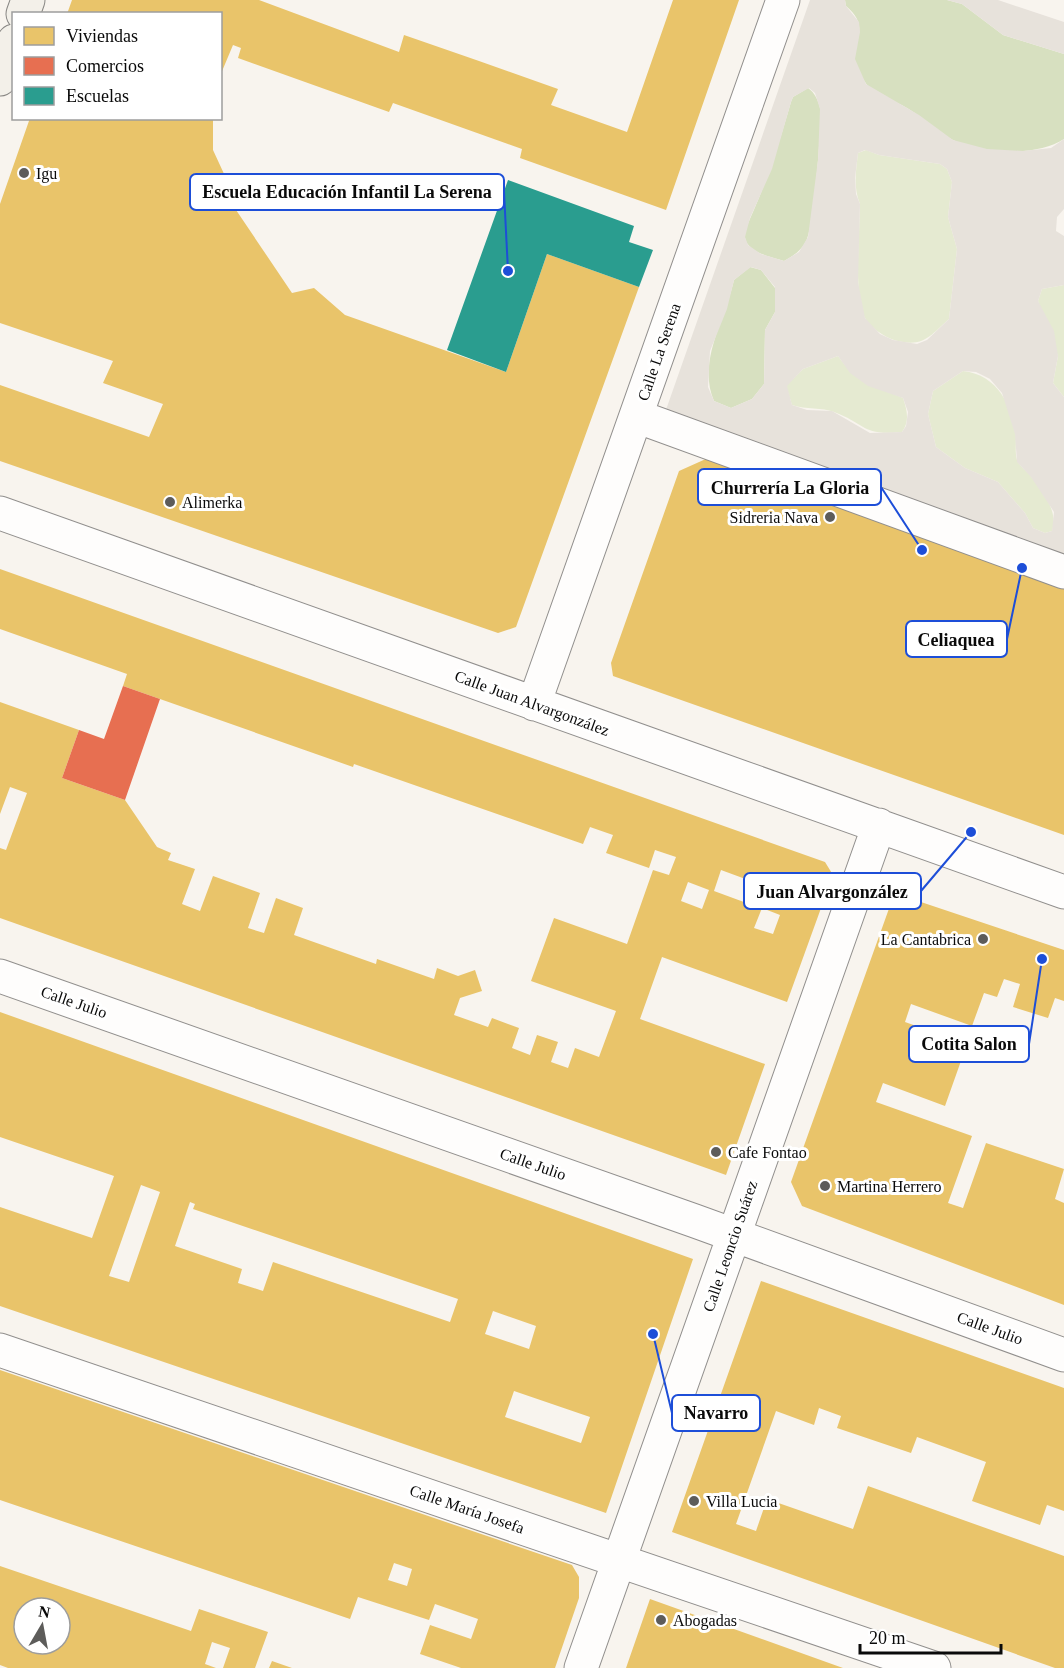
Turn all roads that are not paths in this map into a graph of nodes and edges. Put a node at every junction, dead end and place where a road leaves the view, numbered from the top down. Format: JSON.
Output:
{"nodes":[{"id":1,"x":783,"y":0,"type":"edge"},
{"id":2,"x":12,"y":46,"type":"edge"},
{"id":3,"x":0,"y":79,"type":"edge"},
{"id":4,"x":636,"y":416,"type":"junction"},
{"id":5,"x":0,"y":513,"type":"edge"},
{"id":6,"x":1064,"y":572,"type":"edge"},
{"id":7,"x":534,"y":704,"type":"junction"},
{"id":8,"x":879,"y":825,"type":"junction"},
{"id":9,"x":1064,"y":892,"type":"edge"},
{"id":10,"x":0,"y":976,"type":"edge"},
{"id":11,"x":734,"y":1235,"type":"junction"},
{"id":12,"x":0,"y":1350,"type":"edge"},
{"id":13,"x":1064,"y":1355,"type":"edge"},
{"id":14,"x":619,"y":1560,"type":"junction"},
{"id":15,"x":581,"y":1668,"type":"edge"},
{"id":16,"x":934,"y":1668,"type":"edge"}],
"edges":[{"from":1,"to":4,"type":"street","name":"Calle La Serena"},
{"from":2,"to":3,"type":"street"},
{"from":4,"to":6,"type":"street"},
{"from":4,"to":7,"type":"street","name":"Calle La Serena"},
{"from":5,"to":7,"type":"street","name":"Calle Juan Alvargonzález"},
{"from":7,"to":8,"type":"street","name":"Calle Juan Alvargonzález"},
{"from":8,"to":9,"type":"street","name":"Calle Juan Alvargonzález"},
{"from":8,"to":11,"type":"street","name":"Calle Leoncio Suárez"},
{"from":10,"to":11,"type":"street","name":"Calle Julio"},
{"from":11,"to":13,"type":"street","name":"Calle Julio"},
{"from":11,"to":14,"type":"street","name":"Calle Leoncio Suárez"},
{"from":12,"to":14,"type":"street","name":"Calle María Josefa"},
{"from":14,"to":15,"type":"street","name":"Calle Leoncio Suárez"},
{"from":14,"to":16,"type":"street","name":"Calle María Josefa"}]}
